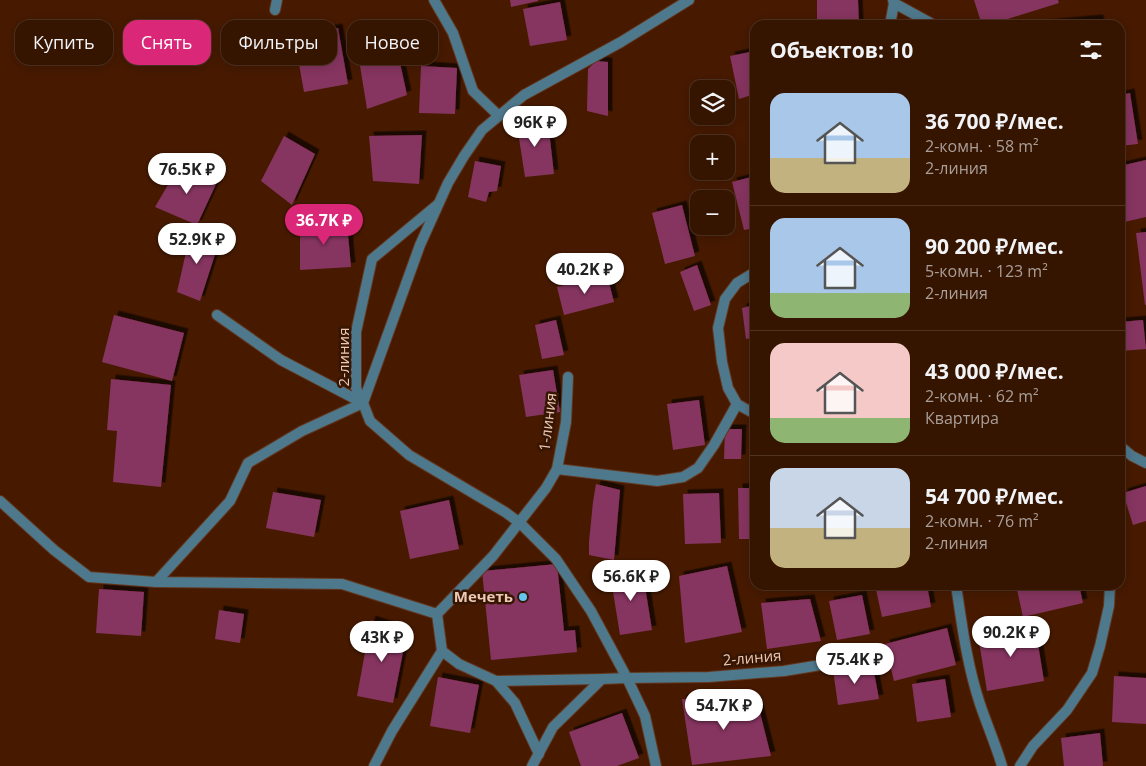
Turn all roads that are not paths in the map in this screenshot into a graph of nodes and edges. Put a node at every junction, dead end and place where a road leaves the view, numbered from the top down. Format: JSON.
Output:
{"nodes":[{"id":1,"x":434,"y":0,"type":"edge"},
{"id":2,"x":688,"y":0,"type":"edge"},
{"id":3,"x":894,"y":2,"type":"edge"},
{"id":4,"x":891,"y":20,"type":"edge"},
{"id":5,"x":925,"y":20,"type":"edge"},
{"id":6,"x":499,"y":116,"type":"junction"},
{"id":7,"x":439,"y":203,"type":"junction"},
{"id":8,"x":750,"y":275,"type":"edge"},
{"id":9,"x":217,"y":315,"type":"dead end"},
{"id":10,"x":568,"y":377,"type":"dead end"},
{"id":11,"x":362,"y":403,"type":"junction"},
{"id":12,"x":737,"y":404,"type":"junction"},
{"id":13,"x":750,"y":411,"type":"edge"},
{"id":14,"x":1125,"y":450,"type":"edge"},
{"id":15,"x":1146,"y":463,"type":"edge"},
{"id":16,"x":557,"y":469,"type":"junction"},
{"id":17,"x":0,"y":501,"type":"edge"},
{"id":18,"x":520,"y":523,"type":"junction"},
{"id":19,"x":156,"y":582,"type":"junction"},
{"id":20,"x":957,"y":590,"type":"edge"},
{"id":21,"x":1110,"y":590,"type":"edge"},
{"id":22,"x":438,"y":614,"type":"junction"},
{"id":23,"x":442,"y":651,"type":"junction"},
{"id":24,"x":878,"y":659,"type":"dead end"},
{"id":25,"x":627,"y":678,"type":"junction"},
{"id":26,"x":602,"y":680,"type":"junction"},
{"id":27,"x":496,"y":681,"type":"junction"},
{"id":28,"x":539,"y":754,"type":"junction"},
{"id":29,"x":374,"y":766,"type":"edge"},
{"id":30,"x":532,"y":766,"type":"edge"},
{"id":31,"x":656,"y":766,"type":"edge"},
{"id":32,"x":1002,"y":766,"type":"edge"},
{"id":33,"x":1020,"y":766,"type":"edge"}],
"edges":[{"from":1,"to":6,"type":"street"},
{"from":2,"to":6,"type":"street"},
{"from":3,"to":4,"type":"street"},
{"from":3,"to":5,"type":"street"},
{"from":6,"to":7,"type":"street"},
{"from":7,"to":11,"type":"street"},
{"from":7,"to":11,"type":"street","name":"2-линия"},
{"from":8,"to":12,"type":"street"},
{"from":9,"to":11,"type":"street","name":"2-линия"},
{"from":10,"to":16,"type":"street","name":"1-линия"},
{"from":11,"to":18,"type":"street"},
{"from":11,"to":19,"type":"street"},
{"from":12,"to":13,"type":"street"},
{"from":12,"to":16,"type":"street"},
{"from":14,"to":15,"type":"street"},
{"from":16,"to":18,"type":"street"},
{"from":17,"to":19,"type":"street"},
{"from":18,"to":22,"type":"street"},
{"from":18,"to":25,"type":"street"},
{"from":19,"to":22,"type":"street"},
{"from":20,"to":32,"type":"street"},
{"from":21,"to":33,"type":"street"},
{"from":22,"to":23,"type":"street"},
{"from":23,"to":27,"type":"street"},
{"from":23,"to":29,"type":"street"},
{"from":24,"to":25,"type":"street","name":"2-линия"},
{"from":25,"to":26,"type":"street","name":"2-линия"},
{"from":25,"to":31,"type":"street"},
{"from":26,"to":27,"type":"street","name":"2-линия"},
{"from":26,"to":28,"type":"street"},
{"from":27,"to":28,"type":"street"},
{"from":28,"to":30,"type":"street"}]}
